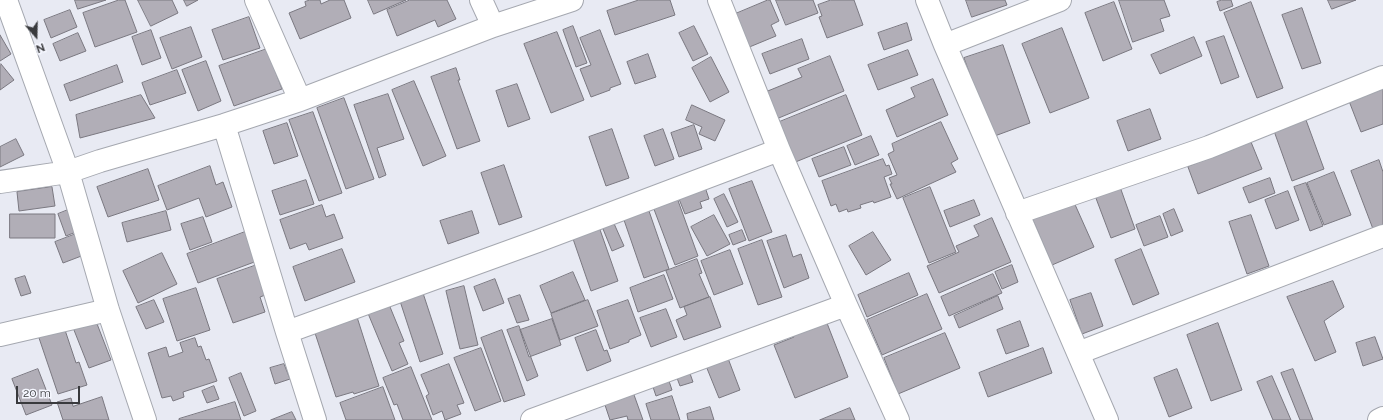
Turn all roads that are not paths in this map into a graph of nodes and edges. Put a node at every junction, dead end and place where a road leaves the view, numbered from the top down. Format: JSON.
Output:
{"nodes":[{"id":1,"x":6,"y":0,"type":"edge"},
{"id":2,"x":256,"y":0,"type":"edge"},
{"id":3,"x":481,"y":0,"type":"edge"},
{"id":4,"x":572,"y":0,"type":"edge"},
{"id":5,"x":719,"y":0,"type":"edge"},
{"id":6,"x":927,"y":0,"type":"edge"},
{"id":7,"x":1060,"y":0,"type":"edge"},
{"id":8,"x":493,"y":26,"type":"junction"},
{"id":9,"x":945,"y":45,"type":"junction"},
{"id":10,"x":1383,"y":77,"type":"edge"},
{"id":11,"x":300,"y":100,"type":"junction"},
{"id":12,"x":224,"y":124,"type":"junction"},
{"id":13,"x":779,"y":150,"type":"junction"},
{"id":14,"x":68,"y":172,"type":"junction"},
{"id":15,"x":0,"y":182,"type":"edge"},
{"id":16,"x":1017,"y":213,"type":"junction"},
{"id":17,"x":1383,"y":236,"type":"edge"},
{"id":18,"x":846,"y":305,"type":"junction"},
{"id":19,"x":108,"y":310,"type":"junction"},
{"id":20,"x":287,"y":332,"type":"junction"},
{"id":21,"x":0,"y":335,"type":"edge"},
{"id":22,"x":1078,"y":354,"type":"junction"},
{"id":23,"x":1383,"y":418,"type":"edge"},
{"id":24,"x":145,"y":420,"type":"edge"},
{"id":25,"x":315,"y":420,"type":"edge"},
{"id":26,"x":532,"y":420,"type":"edge"},
{"id":27,"x":898,"y":420,"type":"edge"},
{"id":28,"x":1107,"y":420,"type":"edge"},
{"id":29,"x":1380,"y":420,"type":"edge"}],
"edges":[{"from":1,"to":14,"type":"street"},
{"from":2,"to":11,"type":"street"},
{"from":3,"to":8,"type":"street"},
{"from":4,"to":8,"type":"street"},
{"from":5,"to":13,"type":"street"},
{"from":6,"to":9,"type":"street"},
{"from":7,"to":9,"type":"street"},
{"from":8,"to":11,"type":"street"},
{"from":9,"to":16,"type":"street"},
{"from":10,"to":16,"type":"street"},
{"from":11,"to":12,"type":"street"},
{"from":12,"to":14,"type":"street"},
{"from":12,"to":20,"type":"street"},
{"from":13,"to":18,"type":"street"},
{"from":13,"to":20,"type":"street"},
{"from":14,"to":15,"type":"street"},
{"from":14,"to":19,"type":"street"},
{"from":16,"to":22,"type":"street"},
{"from":17,"to":22,"type":"street"},
{"from":18,"to":26,"type":"street"},
{"from":18,"to":27,"type":"street"},
{"from":19,"to":21,"type":"street"},
{"from":19,"to":24,"type":"street"},
{"from":20,"to":25,"type":"street"},
{"from":22,"to":28,"type":"street"},
{"from":23,"to":29,"type":"street"}]}
